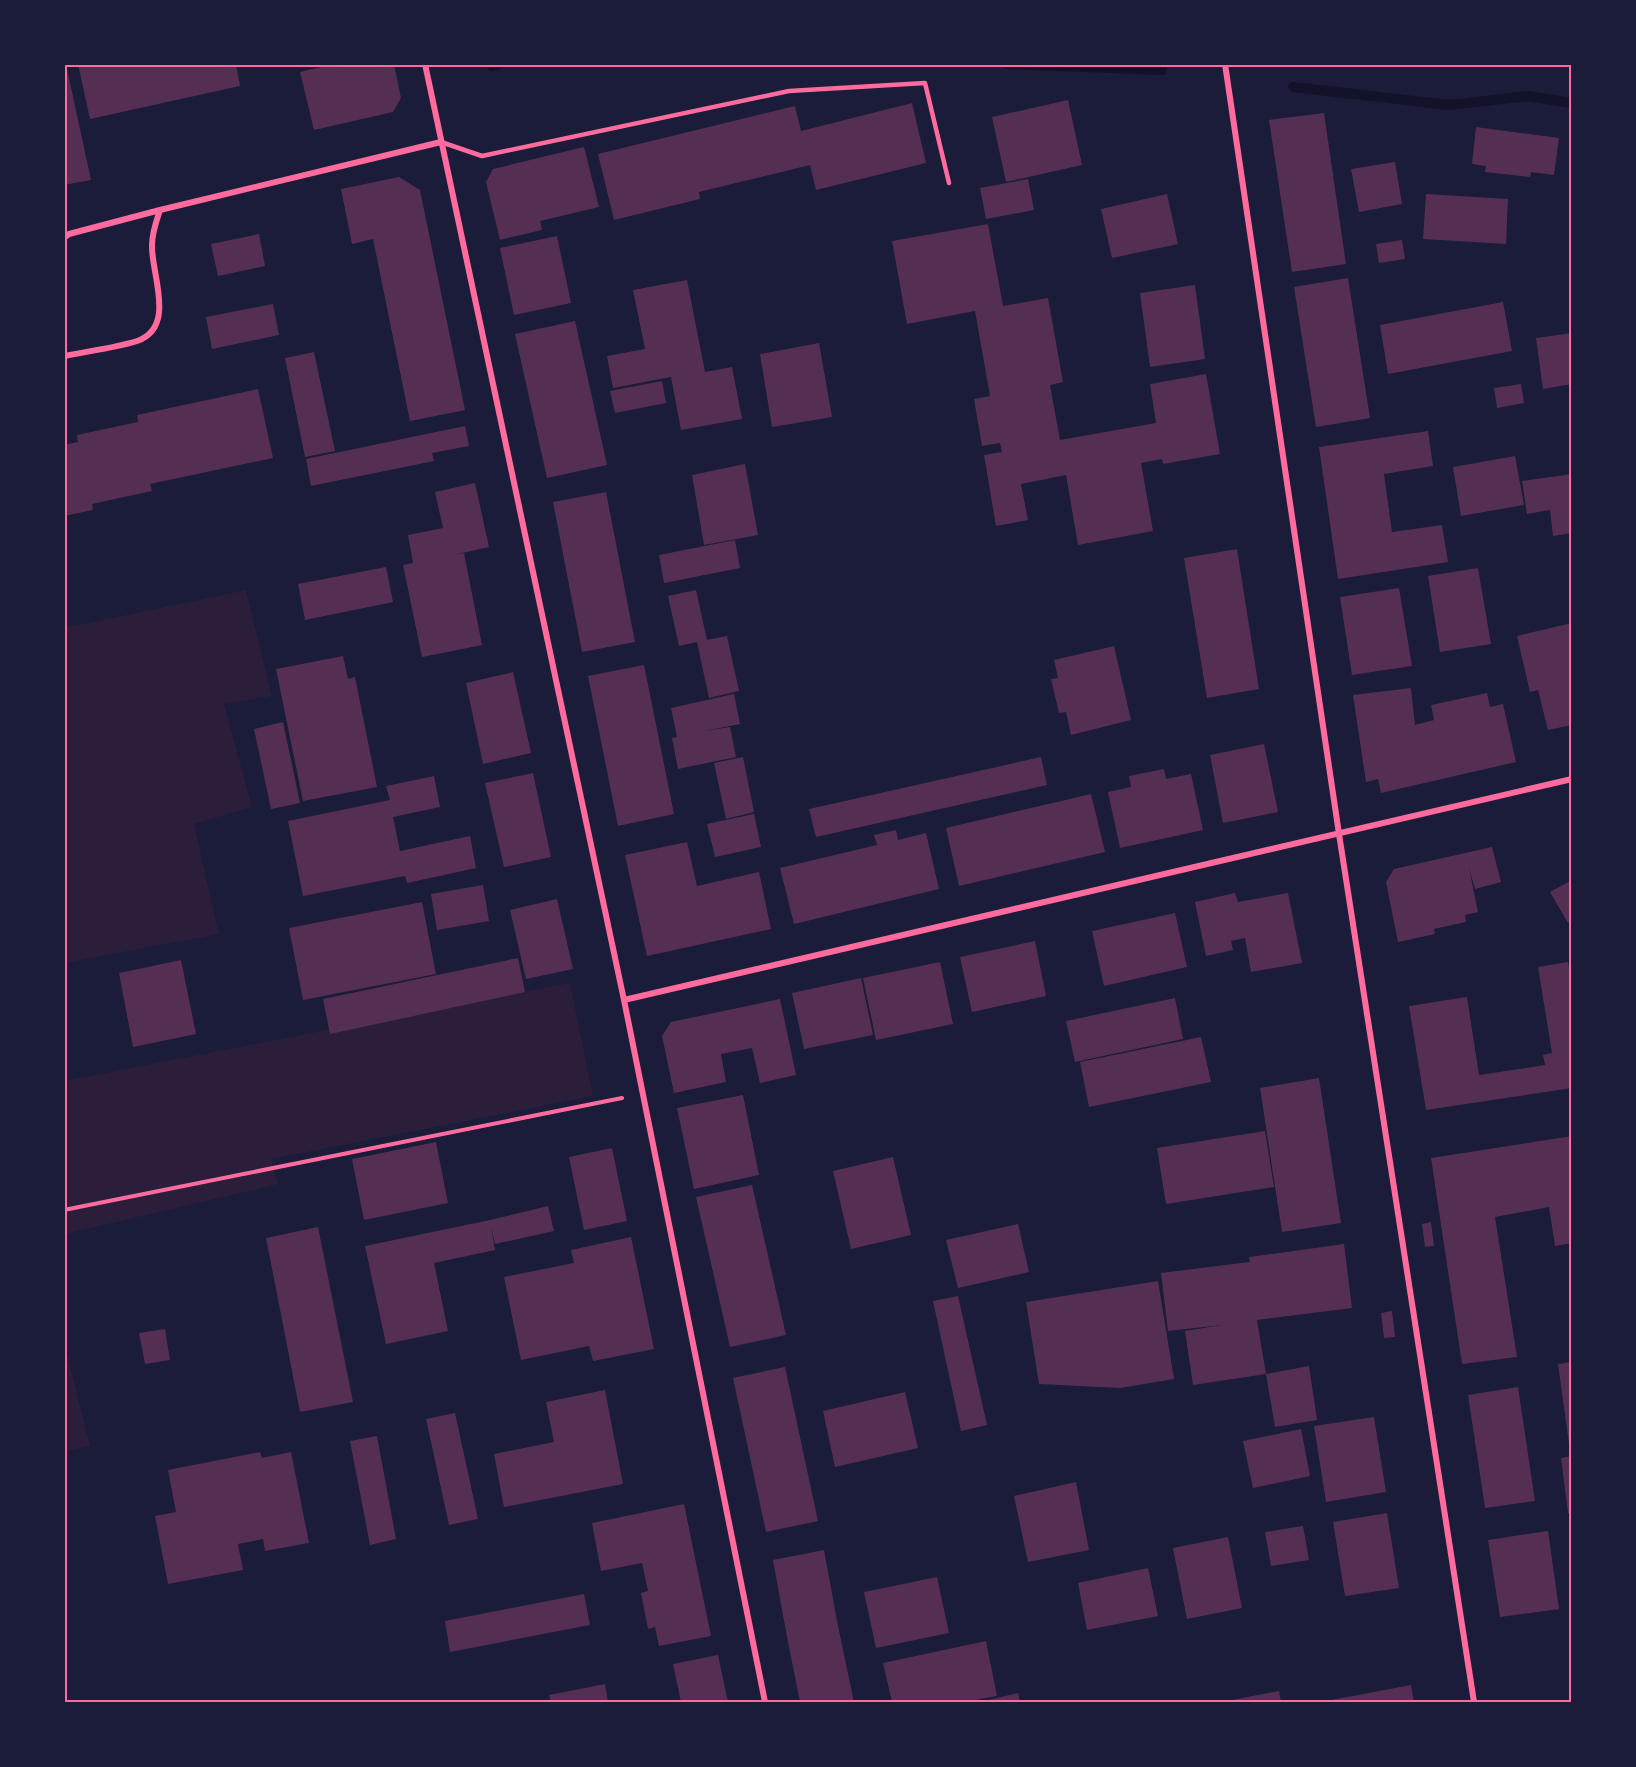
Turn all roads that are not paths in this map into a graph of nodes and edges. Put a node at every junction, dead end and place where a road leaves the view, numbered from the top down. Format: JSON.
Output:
{"nodes":[{"id":1,"x":425,"y":64,"type":"edge"},
{"id":2,"x":1225,"y":64,"type":"edge"},
{"id":3,"x":441,"y":142,"type":"junction"},
{"id":4,"x":949,"y":183,"type":"dead end"},
{"id":5,"x":160,"y":210,"type":"junction"},
{"id":6,"x":64,"y":238,"type":"edge"},
{"id":7,"x":64,"y":356,"type":"edge"},
{"id":8,"x":1572,"y":779,"type":"edge"},
{"id":9,"x":1339,"y":834,"type":"junction"},
{"id":10,"x":624,"y":1000,"type":"junction"},
{"id":11,"x":765,"y":1702,"type":"edge"},
{"id":12,"x":1474,"y":1702,"type":"edge"}],
"edges":[{"from":1,"to":3,"type":"street"},
{"from":2,"to":9,"type":"street"},
{"from":3,"to":4,"type":"lane"},
{"from":3,"to":5,"type":"street"},
{"from":3,"to":10,"type":"street"},
{"from":5,"to":6,"type":"street"},
{"from":5,"to":7,"type":"street"},
{"from":8,"to":9,"type":"street"},
{"from":9,"to":10,"type":"street"},
{"from":9,"to":12,"type":"street"},
{"from":10,"to":11,"type":"street"}]}
